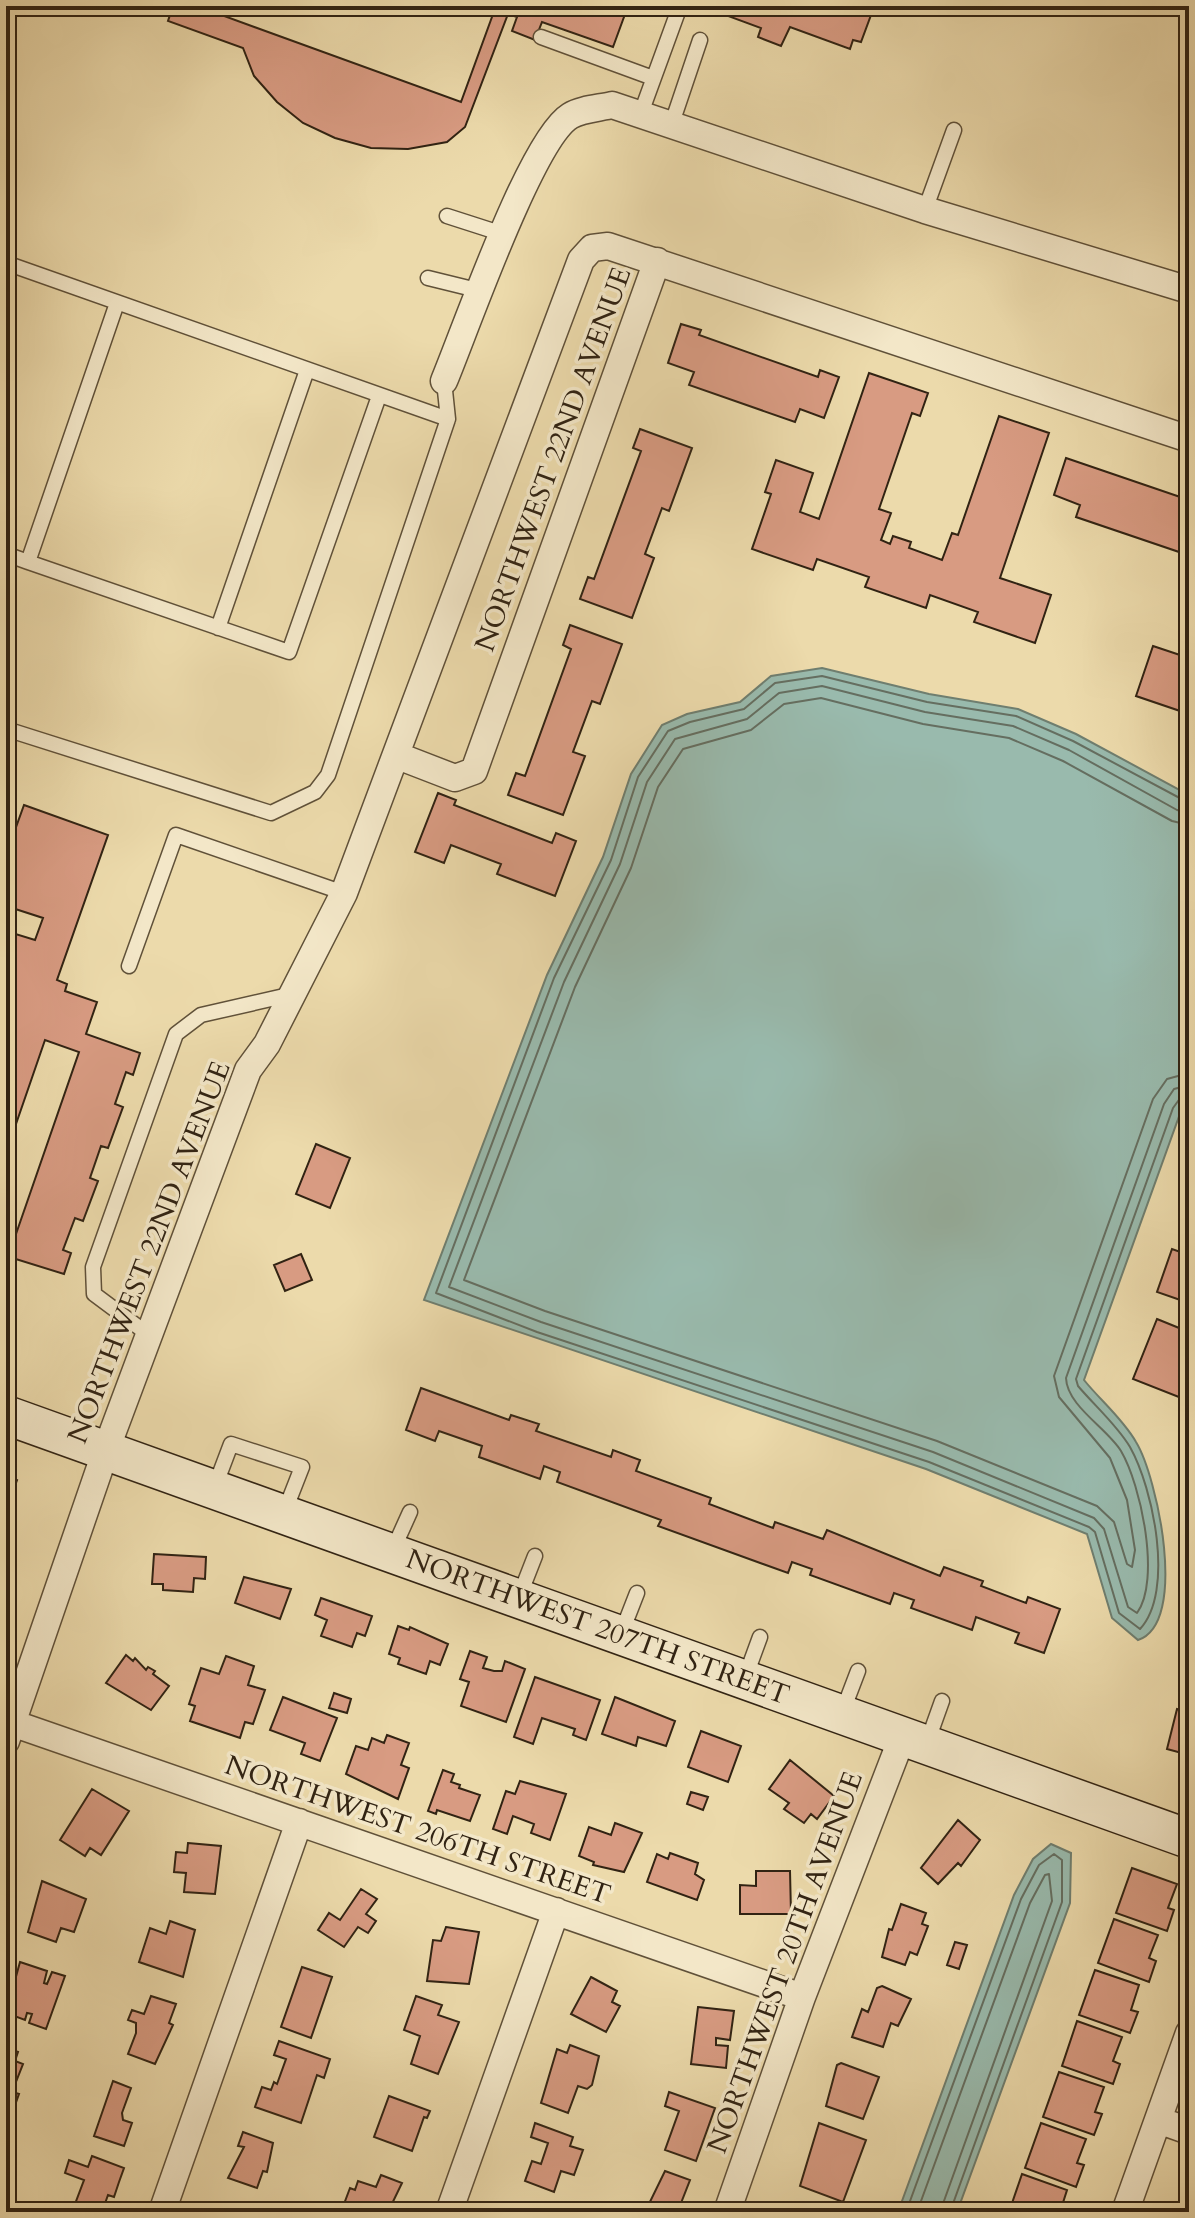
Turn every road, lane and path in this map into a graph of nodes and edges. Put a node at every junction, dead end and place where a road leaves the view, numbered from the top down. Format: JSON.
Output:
{"nodes":[{"id":1,"x":680,"y":6,"type":"edge"},
{"id":2,"x":541,"y":37,"type":"dead end"},
{"id":3,"x":700,"y":40,"type":"dead end"},
{"id":4,"x":653,"y":78,"type":"junction"},
{"id":5,"x":641,"y":113,"type":"junction"},
{"id":6,"x":672,"y":123,"type":"junction"},
{"id":7,"x":954,"y":130,"type":"dead end"},
{"id":8,"x":925,"y":210,"type":"junction"},
{"id":9,"x":447,"y":216,"type":"dead end"},
{"id":10,"x":503,"y":234,"type":"junction"},
{"id":11,"x":657,"y":261,"type":"junction"},
{"id":12,"x":6,"y":263,"type":"edge"},
{"id":13,"x":428,"y":278,"type":"dead end"},
{"id":14,"x":1189,"y":290,"type":"edge"},
{"id":15,"x":481,"y":291,"type":"junction"},
{"id":16,"x":117,"y":303,"type":"junction"},
{"id":17,"x":307,"y":370,"type":"junction"},
{"id":18,"x":444,"y":381,"type":"joint"},
{"id":19,"x":379,"y":396,"type":"junction"},
{"id":20,"x":448,"y":419,"type":"junction"},
{"id":21,"x":1189,"y":439,"type":"edge"},
{"id":22,"x":6,"y":554,"type":"edge"},
{"id":23,"x":28,"y":562,"type":"junction"},
{"id":24,"x":218,"y":628,"type":"junction"},
{"id":25,"x":6,"y":729,"type":"edge"},
{"id":26,"x":398,"y":756,"type":"junction"},
{"id":27,"x":344,"y":893,"type":"junction"},
{"id":28,"x":129,"y":966,"type":"dead end"},
{"id":29,"x":293,"y":994,"type":"junction"},
{"id":30,"x":149,"y":1335,"type":"junction"},
{"id":31,"x":6,"y":1415,"type":"edge"},
{"id":32,"x":106,"y":1450,"type":"junction"},
{"id":33,"x":214,"y":1489,"type":"junction"},
{"id":34,"x":410,"y":1512,"type":"dead end"},
{"id":35,"x":284,"y":1514,"type":"junction"},
{"id":36,"x":392,"y":1552,"type":"junction"},
{"id":37,"x":535,"y":1556,"type":"dead end"},
{"id":38,"x":637,"y":1593,"type":"dead end"},
{"id":39,"x":519,"y":1598,"type":"junction"},
{"id":40,"x":621,"y":1634,"type":"junction"},
{"id":41,"x":760,"y":1637,"type":"dead end"},
{"id":42,"x":858,"y":1671,"type":"dead end"},
{"id":43,"x":744,"y":1678,"type":"junction"},
{"id":44,"x":942,"y":1701,"type":"dead end"},
{"id":45,"x":842,"y":1713,"type":"junction"},
{"id":46,"x":9,"y":1732,"type":"edge"},
{"id":47,"x":915,"y":1739,"type":"junction"},
{"id":48,"x":299,"y":1822,"type":"junction"},
{"id":49,"x":1189,"y":1839,"type":"edge"},
{"id":50,"x":556,"y":1911,"type":"junction"},
{"id":51,"x":802,"y":1997,"type":"junction"},
{"id":52,"x":1189,"y":2033,"type":"edge"},
{"id":53,"x":1158,"y":2120,"type":"junction"},
{"id":54,"x":1189,"y":2131,"type":"edge"},
{"id":55,"x":162,"y":2212,"type":"edge"},
{"id":56,"x":449,"y":2212,"type":"edge"},
{"id":57,"x":727,"y":2212,"type":"edge"},
{"id":58,"x":1125,"y":2212,"type":"edge"}],
"edges":[{"from":1,"to":4,"type":"lane"},
{"from":2,"to":4,"type":"lane"},
{"from":3,"to":6,"type":"lane"},
{"from":4,"to":5,"type":"lane"},
{"from":5,"to":6,"type":"street"},
{"from":5,"to":10,"type":"street"},
{"from":6,"to":8,"type":"street"},
{"from":7,"to":8,"type":"lane"},
{"from":8,"to":14,"type":"street"},
{"from":9,"to":10,"type":"lane"},
{"from":10,"to":15,"type":"street"},
{"from":11,"to":21,"type":"street"},
{"from":11,"to":26,"type":"street","name":"NORTHWEST 22ND AVENUE"},
{"from":11,"to":26,"type":"street","name":"NORTHWEST 22ND AVENUE"},
{"from":12,"to":16,"type":"lane"},
{"from":13,"to":15,"type":"lane"},
{"from":15,"to":18,"type":"street"},
{"from":16,"to":17,"type":"lane"},
{"from":16,"to":23,"type":"lane"},
{"from":17,"to":19,"type":"lane"},
{"from":17,"to":24,"type":"lane"},
{"from":18,"to":20,"type":"lane"},
{"from":19,"to":20,"type":"lane"},
{"from":19,"to":24,"type":"lane"},
{"from":20,"to":25,"type":"lane"},
{"from":22,"to":23,"type":"lane"},
{"from":23,"to":24,"type":"lane"},
{"from":26,"to":27,"type":"street","name":"NORTHWEST 22ND AVENUE"},
{"from":27,"to":28,"type":"lane"},
{"from":27,"to":29,"type":"street","name":"NORTHWEST 22ND AVENUE"},
{"from":29,"to":30,"type":"street","name":"NORTHWEST 22ND AVENUE"},
{"from":29,"to":30,"type":"lane"},
{"from":30,"to":32,"type":"street","name":"NORTHWEST 22ND AVENUE"},
{"from":31,"to":32,"type":"street","name":"NORTHWEST 207TH STREET"},
{"from":32,"to":33,"type":"street","name":"NORTHWEST 207TH STREET"},
{"from":32,"to":46,"type":"street","name":"NORTHWEST 22ND AVENUE"},
{"from":33,"to":35,"type":"street","name":"NORTHWEST 207TH STREET"},
{"from":33,"to":35,"type":"lane"},
{"from":34,"to":36,"type":"lane"},
{"from":35,"to":36,"type":"street","name":"NORTHWEST 207TH STREET"},
{"from":36,"to":39,"type":"street","name":"NORTHWEST 207TH STREET"},
{"from":37,"to":39,"type":"lane"},
{"from":38,"to":40,"type":"lane"},
{"from":39,"to":40,"type":"street","name":"NORTHWEST 207TH STREET"},
{"from":40,"to":43,"type":"street","name":"NORTHWEST 207TH STREET"},
{"from":41,"to":43,"type":"lane"},
{"from":42,"to":45,"type":"lane"},
{"from":43,"to":45,"type":"street","name":"NORTHWEST 207TH STREET"},
{"from":44,"to":47,"type":"lane"},
{"from":45,"to":47,"type":"street","name":"NORTHWEST 207TH STREET"},
{"from":46,"to":48,"type":"street","name":"NORTHWEST 206TH STREET"},
{"from":47,"to":49,"type":"street","name":"NORTHWEST 207TH STREET"},
{"from":47,"to":51,"type":"street","name":"NORTHWEST 20TH AVENUE"},
{"from":48,"to":50,"type":"street","name":"NORTHWEST 206TH STREET"},
{"from":48,"to":55,"type":"street"},
{"from":50,"to":51,"type":"street","name":"NORTHWEST 206TH STREET"},
{"from":50,"to":56,"type":"street"},
{"from":51,"to":57,"type":"street","name":"NORTHWEST 20TH AVENUE"},
{"from":52,"to":53,"type":"street"},
{"from":53,"to":54,"type":"street"},
{"from":53,"to":58,"type":"street"}]}
